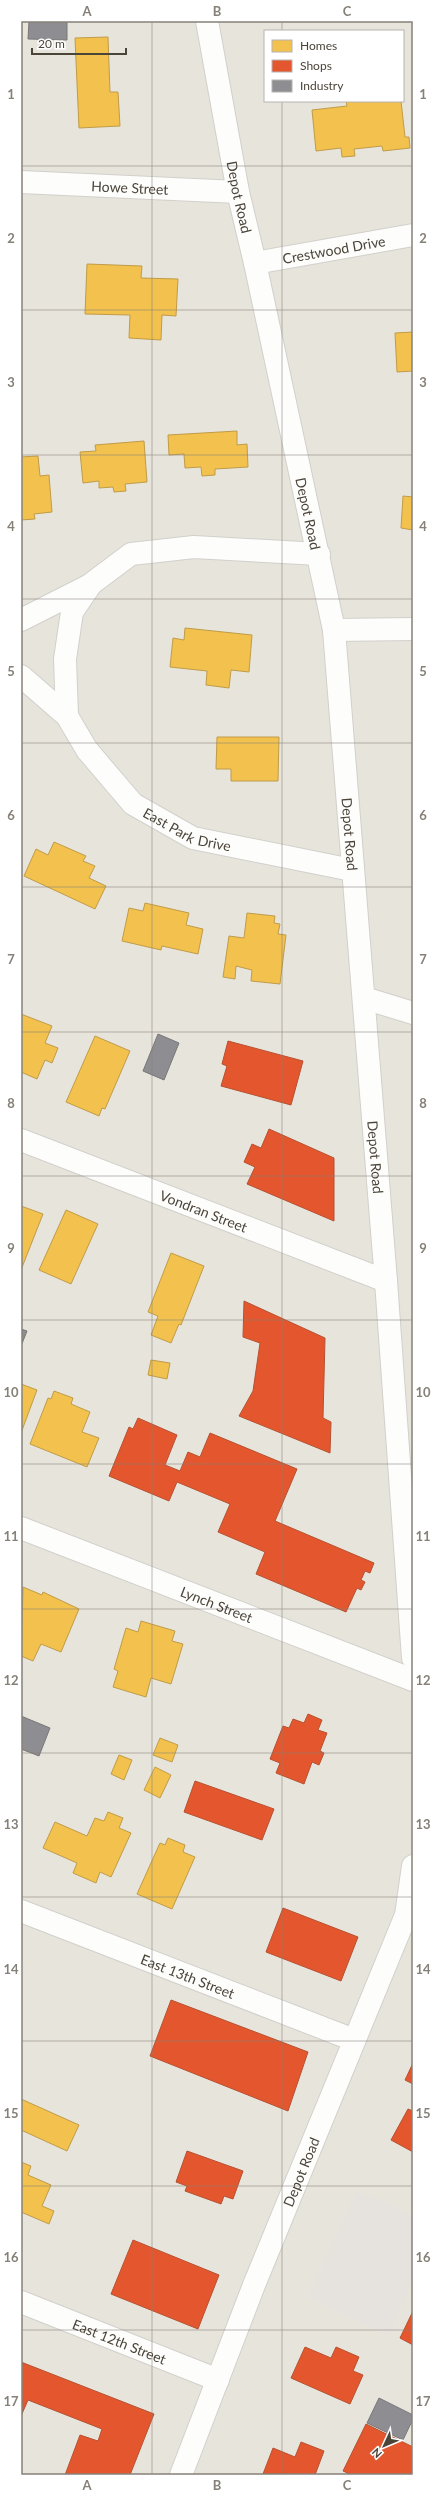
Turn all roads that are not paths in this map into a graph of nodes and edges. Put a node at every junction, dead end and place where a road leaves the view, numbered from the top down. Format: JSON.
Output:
{"nodes":[{"id":1,"x":208,"y":21,"type":"edge"},
{"id":2,"x":21,"y":182,"type":"edge"},
{"id":3,"x":238,"y":192,"type":"junction"},
{"id":4,"x":413,"y":234,"type":"edge"},
{"id":5,"x":255,"y":263,"type":"junction"},
{"id":6,"x":319,"y":554,"type":"junction"},
{"id":7,"x":91,"y":584,"type":"junction"},
{"id":8,"x":21,"y":620,"type":"edge"},
{"id":9,"x":413,"y":629,"type":"edge"},
{"id":10,"x":334,"y":630,"type":"junction"},
{"id":11,"x":21,"y":676,"type":"edge"},
{"id":12,"x":67,"y":716,"type":"junction"},
{"id":13,"x":352,"y":870,"type":"junction"},
{"id":14,"x":364,"y":998,"type":"junction"},
{"id":15,"x":413,"y":1012,"type":"edge"},
{"id":16,"x":21,"y":1140,"type":"edge"},
{"id":17,"x":386,"y":1281,"type":"junction"},
{"id":18,"x":404,"y":1406,"type":"edge"},
{"id":19,"x":21,"y":1528,"type":"edge"},
{"id":20,"x":413,"y":1658,"type":"edge"},
{"id":21,"x":413,"y":1680,"type":"edge"},
{"id":22,"x":413,"y":1866,"type":"edge"},
{"id":23,"x":21,"y":1911,"type":"edge"},
{"id":24,"x":409,"y":1917,"type":"edge"},
{"id":25,"x":354,"y":2040,"type":"junction"},
{"id":26,"x":21,"y":2302,"type":"edge"},
{"id":27,"x":218,"y":2380,"type":"junction"},
{"id":28,"x":181,"y":2475,"type":"edge"}],
"edges":[{"from":1,"to":3,"type":"street","name":"Depot Road"},
{"from":2,"to":3,"type":"street","name":"Howe Street"},
{"from":3,"to":5,"type":"street","name":"Depot Road"},
{"from":4,"to":5,"type":"street","name":"Crestwood Drive"},
{"from":5,"to":6,"type":"street","name":"Depot Road"},
{"from":6,"to":7,"type":"street","name":"East Park Drive"},
{"from":6,"to":10,"type":"street","name":"Depot Road"},
{"from":7,"to":8,"type":"street","name":"East Park Drive"},
{"from":7,"to":12,"type":"street","name":"East Park Drive"},
{"from":9,"to":10,"type":"street"},
{"from":10,"to":13,"type":"street","name":"Depot Road"},
{"from":11,"to":12,"type":"street","name":"East Park Drive"},
{"from":12,"to":13,"type":"street","name":"East Park Drive"},
{"from":13,"to":14,"type":"street","name":"Depot Road"},
{"from":14,"to":15,"type":"street"},
{"from":14,"to":17,"type":"street","name":"Depot Road"},
{"from":16,"to":17,"type":"street","name":"Vondran Street"},
{"from":17,"to":18,"type":"street","name":"Depot Road"},
{"from":18,"to":20,"type":"street","name":"Depot Road"},
{"from":19,"to":21,"type":"street","name":"Lynch Street"},
{"from":22,"to":24,"type":"street","name":"Depot Road"},
{"from":23,"to":25,"type":"street","name":"East 13th Street"},
{"from":24,"to":25,"type":"street","name":"Depot Road"},
{"from":25,"to":27,"type":"street","name":"Depot Road"},
{"from":26,"to":27,"type":"street","name":"East 12th Street"},
{"from":27,"to":28,"type":"street","name":"Depot Road"}]}
